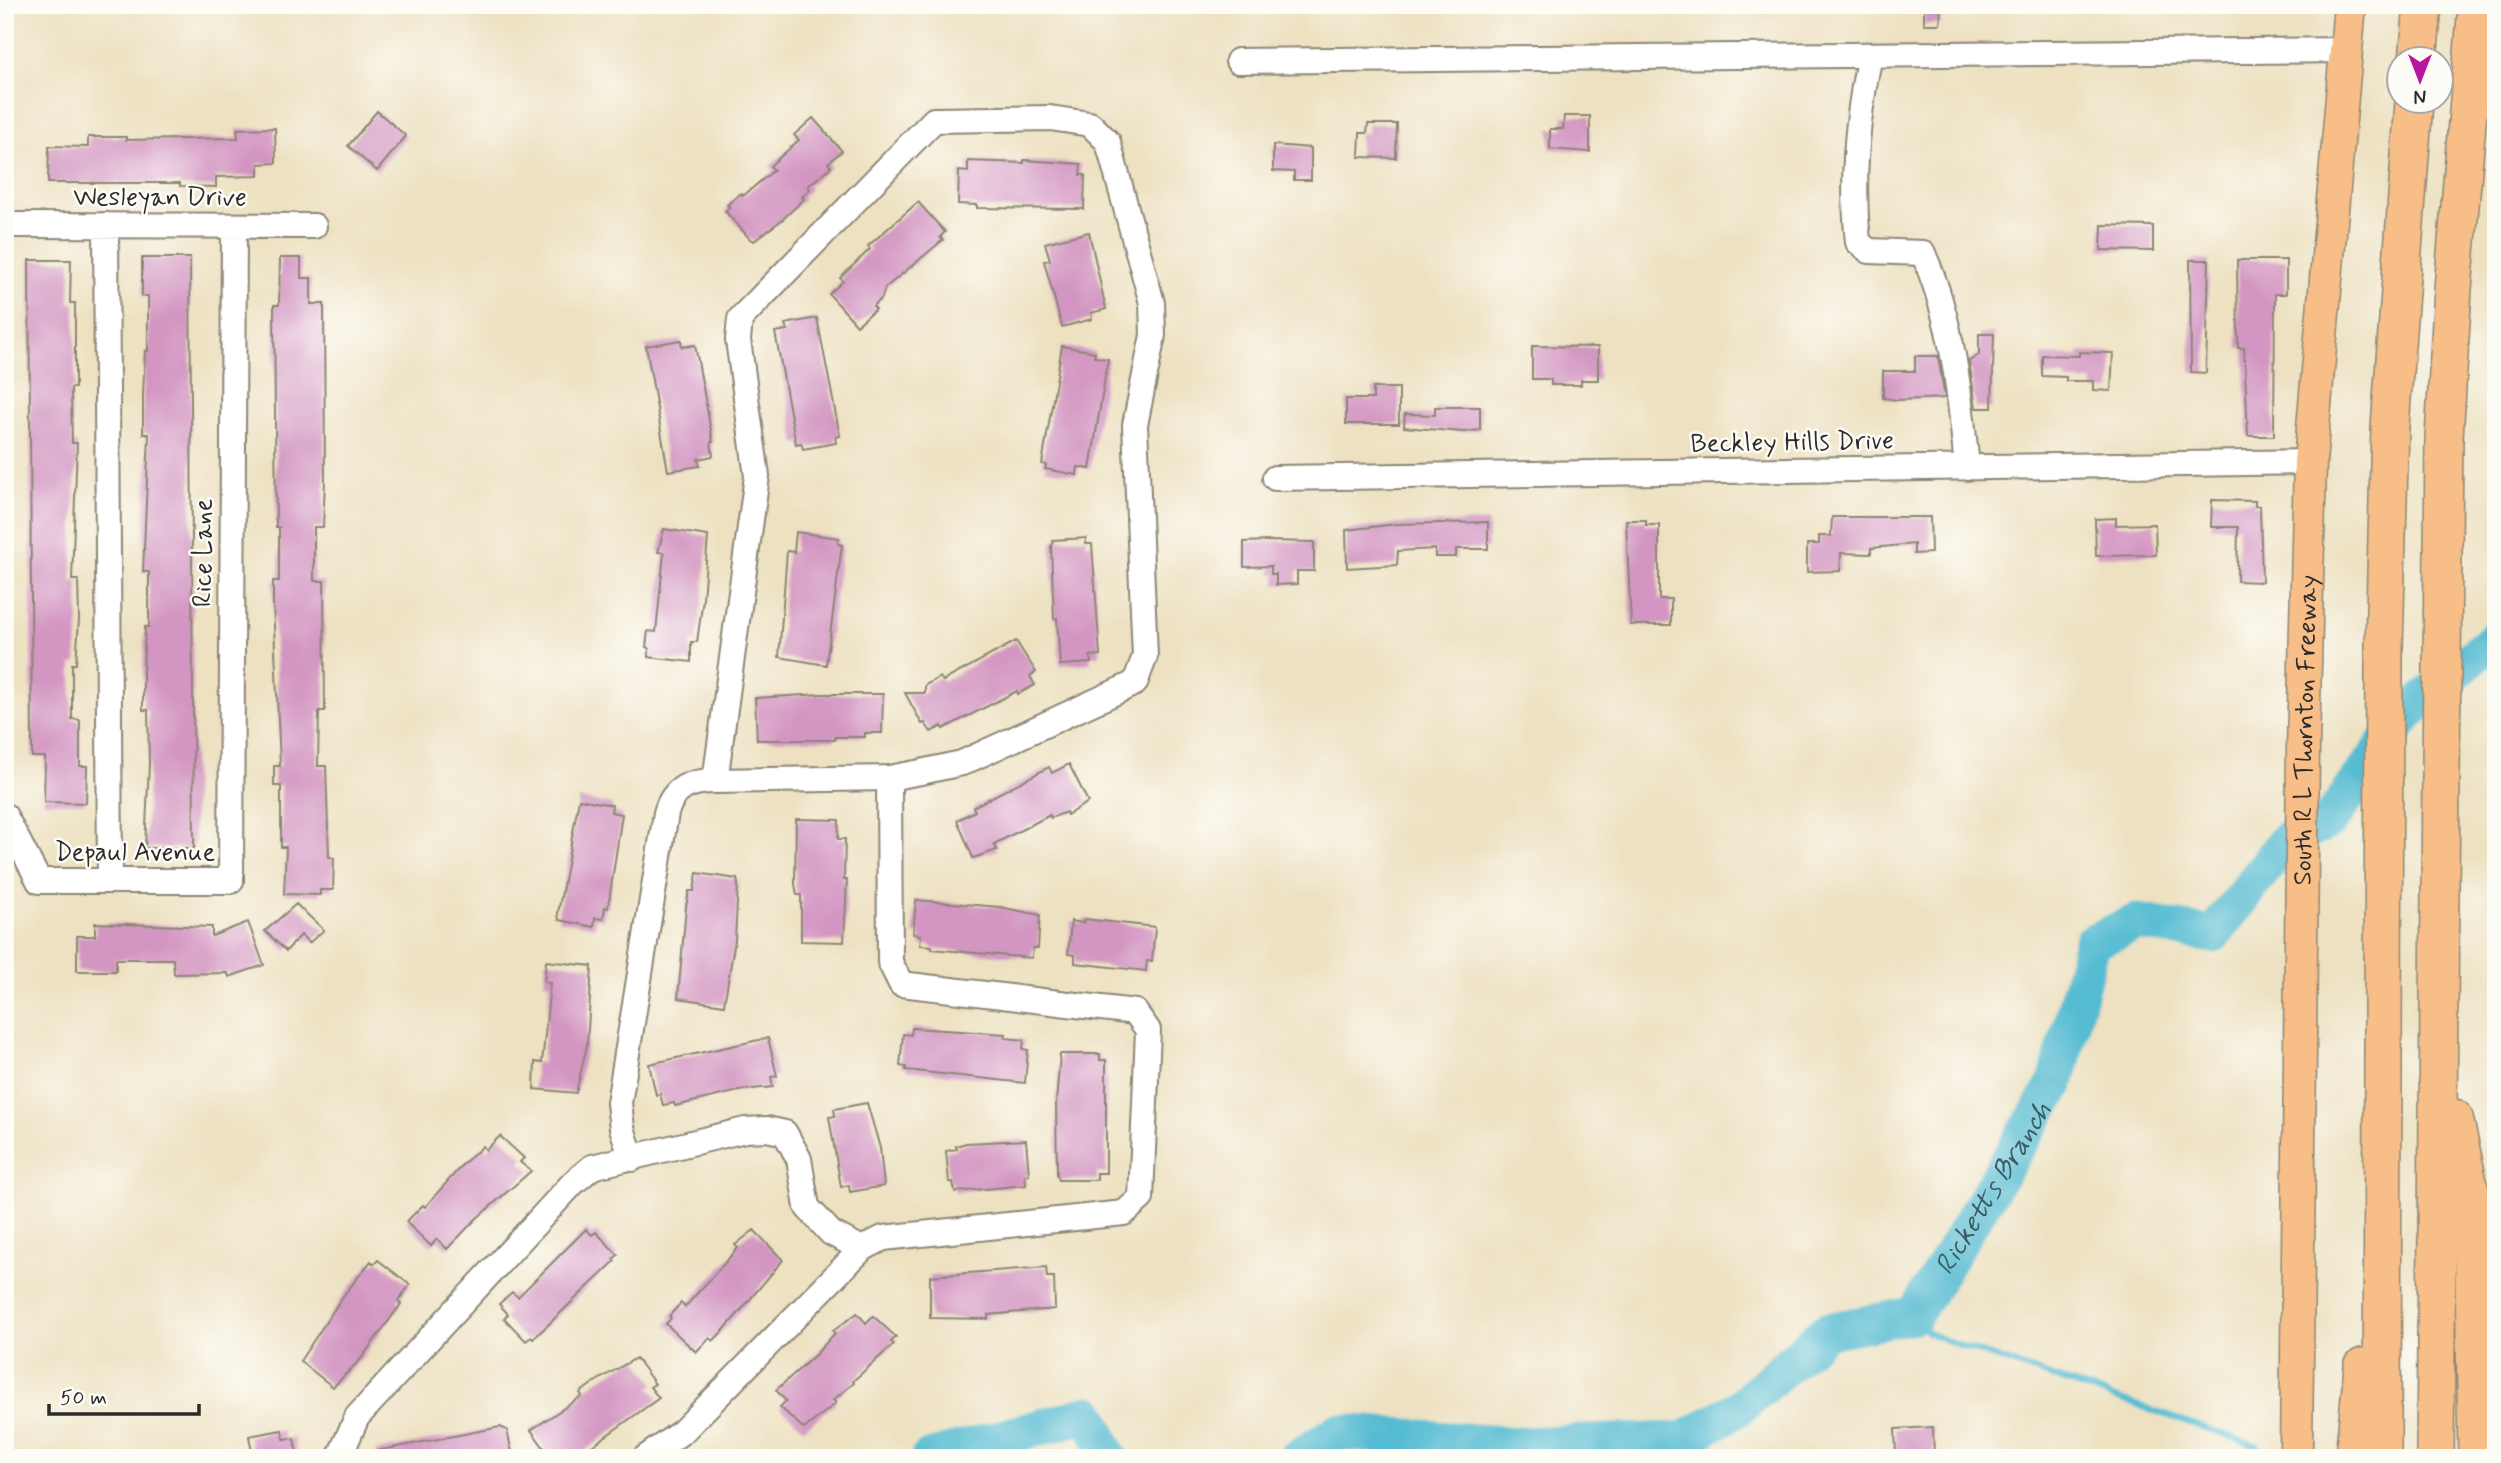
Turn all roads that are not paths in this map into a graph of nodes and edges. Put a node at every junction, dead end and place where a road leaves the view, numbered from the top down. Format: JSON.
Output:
{"nodes":[{"id":1,"x":2350,"y":5,"type":"edge"},
{"id":2,"x":2423,"y":5,"type":"edge"},
{"id":3,"x":2477,"y":5,"type":"edge"},
{"id":4,"x":2419,"y":46,"type":"edge"},
{"id":5,"x":2348,"y":50,"type":"junction"},
{"id":6,"x":1870,"y":55,"type":"junction"},
{"id":7,"x":1238,"y":61,"type":"dead end"},
{"id":8,"x":2413,"y":116,"type":"edge"},
{"id":9,"x":5,"y":225,"type":"edge"},
{"id":10,"x":106,"y":225,"type":"junction"},
{"id":11,"x":233,"y":226,"type":"junction"},
{"id":12,"x":314,"y":226,"type":"dead end"},
{"id":13,"x":2310,"y":462,"type":"junction"},
{"id":14,"x":1967,"y":468,"type":"junction"},
{"id":15,"x":1275,"y":478,"type":"dead end"},
{"id":16,"x":889,"y":778,"type":"junction"},
{"id":17,"x":715,"y":781,"type":"junction"},
{"id":18,"x":5,"y":816,"type":"edge"},
{"id":19,"x":110,"y":880,"type":"junction"},
{"id":20,"x":231,"y":881,"type":"joint"},
{"id":21,"x":2441,"y":1062,"type":"junction"},
{"id":22,"x":632,"y":1159,"type":"junction"},
{"id":23,"x":862,"y":1249,"type":"junction"},
{"id":24,"x":2384,"y":1295,"type":"junction"},
{"id":25,"x":339,"y":1458,"type":"edge"},
{"id":26,"x":645,"y":1458,"type":"edge"},
{"id":27,"x":2296,"y":1458,"type":"edge"},
{"id":28,"x":2354,"y":1458,"type":"edge"},
{"id":29,"x":2382,"y":1458,"type":"edge"},
{"id":30,"x":2435,"y":1458,"type":"edge"},
{"id":31,"x":2477,"y":1458,"type":"edge"}],
"edges":[{"from":1,"to":5,"type":"main road","name":"South R L Thornton Freeway"},
{"from":2,"to":4,"type":"highway"},
{"from":3,"to":21,"type":"highway"},
{"from":5,"to":6,"type":"street"},
{"from":5,"to":13,"type":"main road","name":"South R L Thornton Freeway"},
{"from":6,"to":7,"type":"street"},
{"from":6,"to":14,"type":"street"},
{"from":8,"to":24,"type":"highway"},
{"from":9,"to":10,"type":"street","name":"Wesleyan Drive"},
{"from":10,"to":11,"type":"street","name":"Wesleyan Drive"},
{"from":10,"to":19,"type":"street"},
{"from":11,"to":12,"type":"street","name":"Wesleyan Drive"},
{"from":11,"to":20,"type":"street","name":"Rice Lane"},
{"from":13,"to":14,"type":"street","name":"Beckley Hills Drive"},
{"from":13,"to":27,"type":"main road","name":"South R L Thornton Freeway"},
{"from":14,"to":15,"type":"street","name":"Beckley Hills Drive"},
{"from":16,"to":17,"type":"street"},
{"from":16,"to":17,"type":"street"},
{"from":16,"to":23,"type":"street"},
{"from":17,"to":22,"type":"street"},
{"from":18,"to":19,"type":"street","name":"Depaul Avenue"},
{"from":19,"to":20,"type":"street","name":"Depaul Avenue"},
{"from":21,"to":30,"type":"highway"},
{"from":21,"to":31,"type":"highway"},
{"from":22,"to":23,"type":"street"},
{"from":22,"to":25,"type":"street"},
{"from":23,"to":26,"type":"street"},
{"from":24,"to":28,"type":"highway"},
{"from":24,"to":29,"type":"highway"}]}
